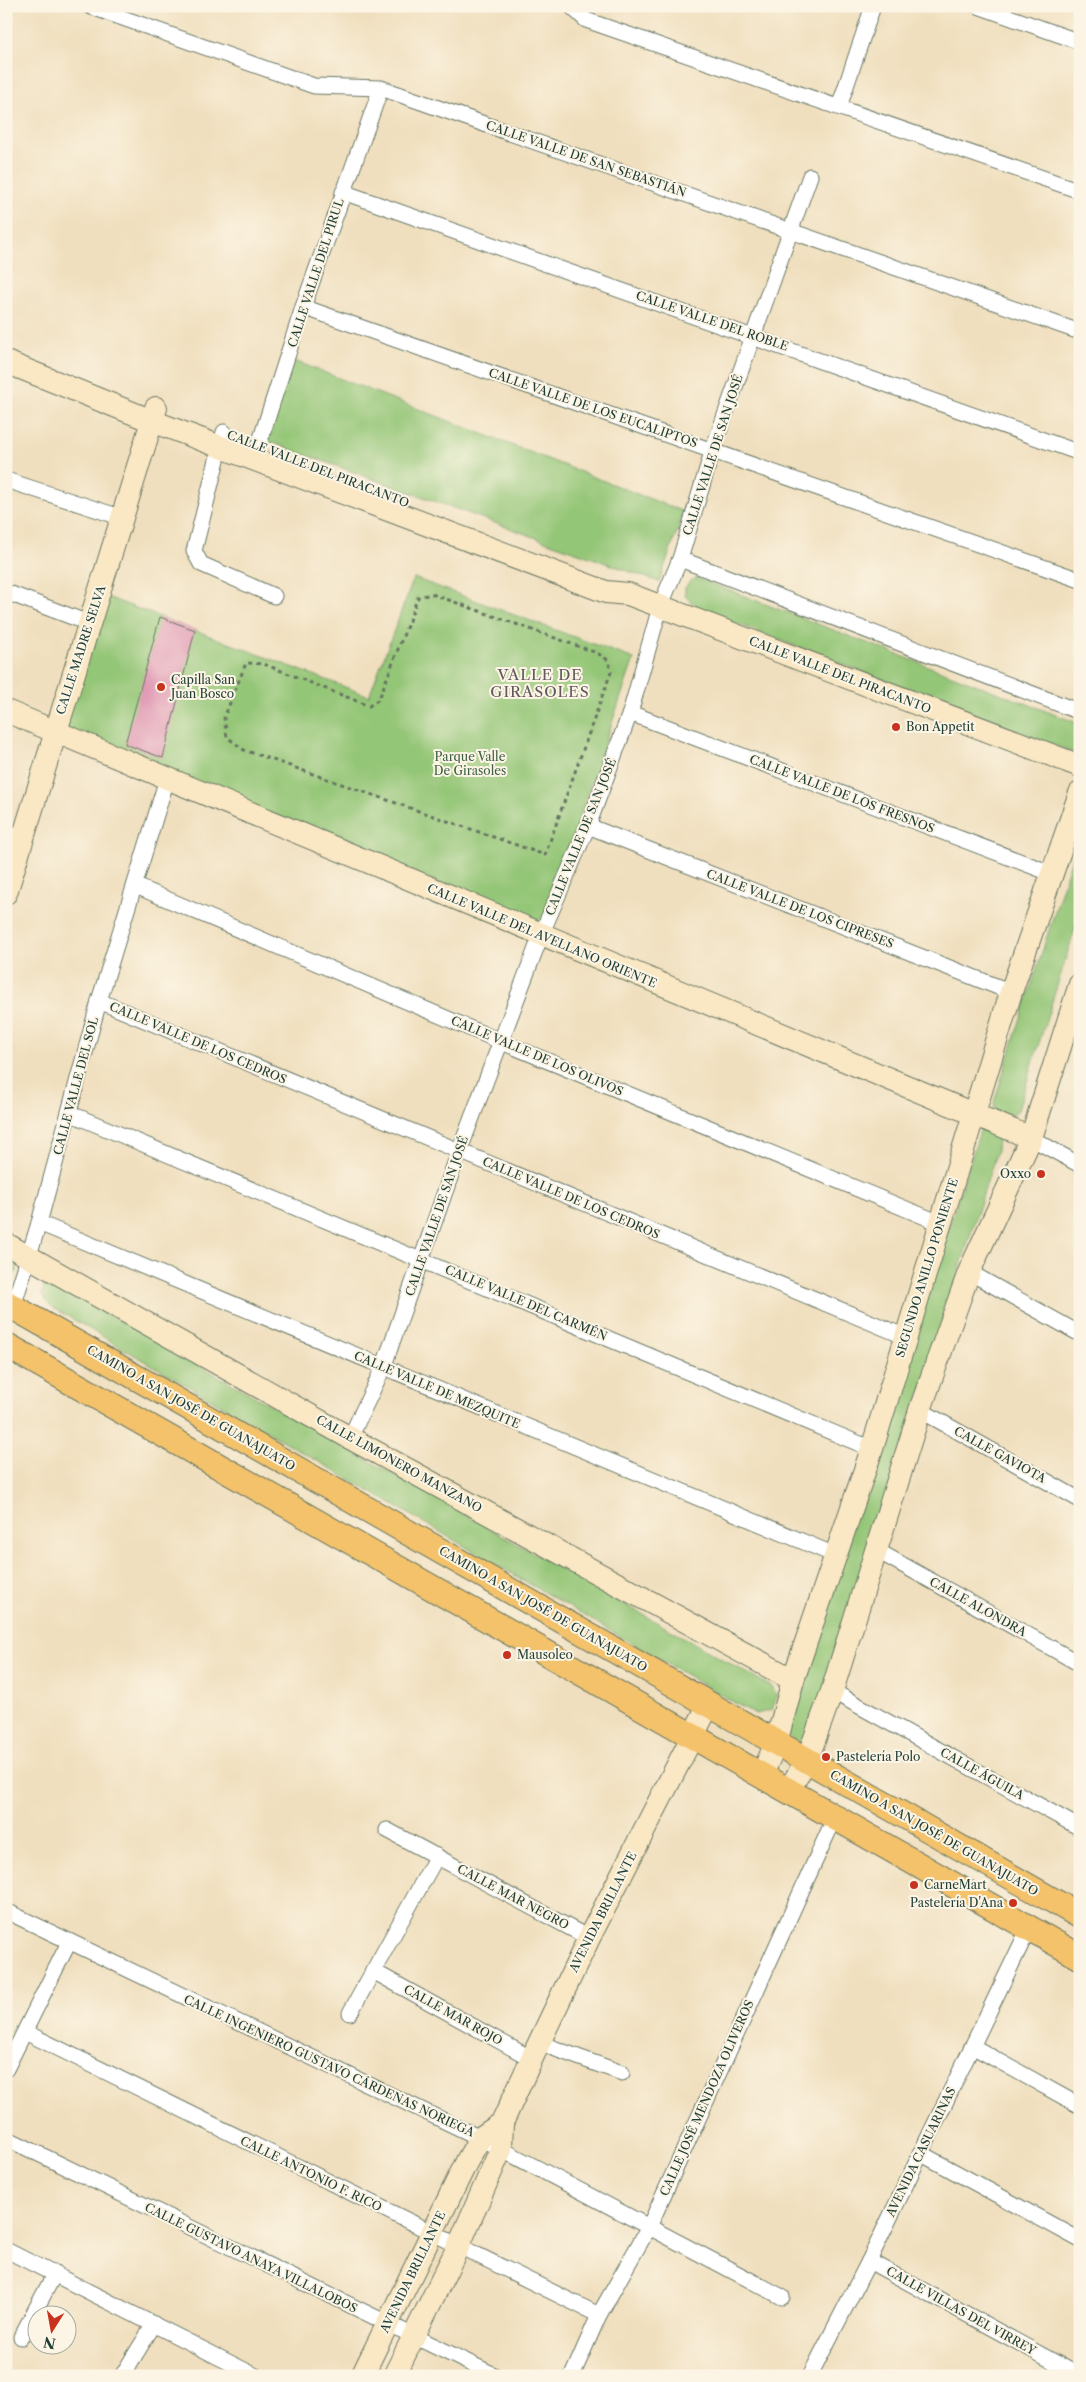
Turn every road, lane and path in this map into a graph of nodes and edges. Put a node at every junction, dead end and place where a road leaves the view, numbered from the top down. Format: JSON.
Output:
{"nodes":[{"id":1,"x":89,"y":6,"type":"edge"},
{"id":2,"x":572,"y":6,"type":"edge"},
{"id":3,"x":873,"y":6,"type":"edge"},
{"id":4,"x":978,"y":6,"type":"edge"},
{"id":5,"x":1080,"y":42,"type":"edge"},
{"id":6,"x":381,"y":88,"type":"junction"},
{"id":7,"x":839,"y":107,"type":"junction"},
{"id":8,"x":810,"y":176,"type":"dead end"},
{"id":9,"x":1080,"y":191,"type":"edge"},
{"id":10,"x":343,"y":192,"type":"junction"},
{"id":11,"x":791,"y":230,"type":"junction"},
{"id":12,"x":303,"y":307,"type":"junction"},
{"id":13,"x":1080,"y":332,"type":"edge"},
{"id":14,"x":753,"y":336,"type":"junction"},
{"id":15,"x":6,"y":345,"type":"edge"},
{"id":16,"x":6,"y":362,"type":"edge"},
{"id":17,"x":154,"y":414,"type":"junction"},
{"id":18,"x":221,"y":439,"type":"junction"},
{"id":19,"x":713,"y":449,"type":"junction"},
{"id":20,"x":257,"y":453,"type":"junction"},
{"id":21,"x":1080,"y":453,"type":"edge"},
{"id":22,"x":6,"y":480,"type":"edge"},
{"id":23,"x":123,"y":518,"type":"junction"},
{"id":24,"x":680,"y":559,"type":"junction"},
{"id":25,"x":1080,"y":580,"type":"edge"},
{"id":26,"x":6,"y":592,"type":"edge"},
{"id":27,"x":274,"y":596,"type":"dead end"},
{"id":28,"x":660,"y":607,"type":"junction"},
{"id":29,"x":91,"y":624,"type":"junction"},
{"id":30,"x":6,"y":711,"type":"edge"},
{"id":31,"x":1080,"y":712,"type":"edge"},
{"id":32,"x":630,"y":713,"type":"junction"},
{"id":33,"x":54,"y":732,"type":"junction"},
{"id":34,"x":1080,"y":766,"type":"edge"},
{"id":35,"x":167,"y":779,"type":"junction"},
{"id":36,"x":1080,"y":793,"type":"edge"},
{"id":37,"x":588,"y":826,"type":"junction"},
{"id":38,"x":15,"y":835,"type":"edge"},
{"id":39,"x":545,"y":855,"type":"joint"},
{"id":40,"x":1053,"y":874,"type":"junction"},
{"id":41,"x":136,"y":886,"type":"junction"},
{"id":42,"x":6,"y":893,"type":"edge"},
{"id":43,"x":541,"y":935,"type":"junction"},
{"id":44,"x":1012,"y":992,"type":"junction"},
{"id":45,"x":1078,"y":994,"type":"edge"},
{"id":46,"x":98,"y":1001,"type":"junction"},
{"id":47,"x":502,"y":1042,"type":"junction"},
{"id":48,"x":69,"y":1113,"type":"junction"},
{"id":49,"x":975,"y":1115,"type":"junction"},
{"id":50,"x":1031,"y":1138,"type":"junction"},
{"id":51,"x":459,"y":1152,"type":"junction"},
{"id":52,"x":1080,"y":1165,"type":"edge"},
{"id":53,"x":39,"y":1223,"type":"junction"},
{"id":54,"x":940,"y":1223,"type":"junction"},
{"id":55,"x":6,"y":1244,"type":"edge"},
{"id":56,"x":29,"y":1257,"type":"junction"},
{"id":57,"x":422,"y":1259,"type":"junction"},
{"id":58,"x":969,"y":1272,"type":"junction"},
{"id":59,"x":10,"y":1305,"type":"edge"},
{"id":60,"x":1080,"y":1334,"type":"edge"},
{"id":61,"x":906,"y":1337,"type":"junction"},
{"id":62,"x":6,"y":1344,"type":"edge"},
{"id":63,"x":382,"y":1368,"type":"junction"},
{"id":64,"x":920,"y":1410,"type":"junction"},
{"id":65,"x":350,"y":1438,"type":"junction"},
{"id":66,"x":872,"y":1449,"type":"junction"},
{"id":67,"x":1080,"y":1500,"type":"edge"},
{"id":68,"x":876,"y":1550,"type":"junction"},
{"id":69,"x":835,"y":1555,"type":"junction"},
{"id":70,"x":1080,"y":1664,"type":"edge"},
{"id":71,"x":793,"y":1680,"type":"junction"},
{"id":72,"x":832,"y":1691,"type":"junction"},
{"id":73,"x":709,"y":1704,"type":"junction"},
{"id":74,"x":692,"y":1737,"type":"junction"},
{"id":75,"x":776,"y":1743,"type":"junction"},
{"id":76,"x":807,"y":1760,"type":"junction"},
{"id":77,"x":762,"y":1775,"type":"junction"},
{"id":78,"x":788,"y":1791,"type":"junction"},
{"id":79,"x":835,"y":1817,"type":"junction"},
{"id":80,"x":1080,"y":1828,"type":"edge"},
{"id":81,"x":387,"y":1830,"type":"dead end"},
{"id":82,"x":437,"y":1856,"type":"junction"},
{"id":83,"x":6,"y":1911,"type":"edge"},
{"id":84,"x":1080,"y":1916,"type":"edge"},
{"id":85,"x":1029,"y":1928,"type":"junction"},
{"id":86,"x":590,"y":1938,"type":"junction"},
{"id":87,"x":69,"y":1942,"type":"junction"},
{"id":88,"x":1080,"y":1957,"type":"edge"},
{"id":89,"x":373,"y":1971,"type":"junction"},
{"id":90,"x":350,"y":2013,"type":"dead end"},
{"id":91,"x":24,"y":2032,"type":"junction"},
{"id":92,"x":972,"y":2046,"type":"junction"},
{"id":93,"x":536,"y":2051,"type":"junction"},
{"id":94,"x":6,"y":2069,"type":"edge"},
{"id":95,"x":622,"y":2072,"type":"dead end"},
{"id":96,"x":1080,"y":2106,"type":"edge"},
{"id":97,"x":502,"y":2123,"type":"junction"},
{"id":98,"x":6,"y":2138,"type":"edge"},
{"id":99,"x":480,"y":2138,"type":"junction"},
{"id":100,"x":501,"y":2149,"type":"junction"},
{"id":101,"x":920,"y":2153,"type":"junction"},
{"id":102,"x":649,"y":2227,"type":"junction"},
{"id":103,"x":432,"y":2234,"type":"junction"},
{"id":104,"x":1080,"y":2240,"type":"edge"},
{"id":105,"x":458,"y":2246,"type":"junction"},
{"id":106,"x":6,"y":2250,"type":"edge"},
{"id":107,"x":869,"y":2261,"type":"junction"},
{"id":108,"x":55,"y":2273,"type":"junction"},
{"id":109,"x":782,"y":2297,"type":"dead end"},
{"id":110,"x":599,"y":2315,"type":"junction"},
{"id":111,"x":154,"y":2324,"type":"junction"},
{"id":112,"x":387,"y":2325,"type":"junction"},
{"id":113,"x":412,"y":2336,"type":"junction"},
{"id":114,"x":21,"y":2337,"type":"dead end"},
{"id":115,"x":816,"y":2374,"type":"edge"},
{"id":116,"x":122,"y":2376,"type":"edge"},
{"id":117,"x":256,"y":2376,"type":"edge"},
{"id":118,"x":362,"y":2376,"type":"edge"},
{"id":119,"x":394,"y":2376,"type":"edge"},
{"id":120,"x":496,"y":2376,"type":"edge"},
{"id":121,"x":572,"y":2376,"type":"edge"},
{"id":122,"x":1080,"y":2376,"type":"edge"}],
"edges":[{"from":1,"to":6,"type":"street","name":"CALLE VALLE DE SAN SEBASTIÁN"},
{"from":2,"to":7,"type":"street"},
{"from":3,"to":7,"type":"street"},
{"from":4,"to":5,"type":"street"},
{"from":6,"to":10,"type":"street","name":"CALLE VALLE DEL PIRUL"},
{"from":6,"to":11,"type":"street","name":"CALLE VALLE DE SAN SEBASTIÁN"},
{"from":7,"to":9,"type":"street"},
{"from":8,"to":11,"type":"street","name":"CALLE VALLE DE SAN JOSÉ"},
{"from":10,"to":12,"type":"street","name":"CALLE VALLE DEL PIRUL"},
{"from":10,"to":14,"type":"street","name":"CALLE VALLE DEL ROBLE"},
{"from":11,"to":13,"type":"street","name":"CALLE VALLE DE SAN SEBASTIÁN"},
{"from":11,"to":14,"type":"street","name":"CALLE VALLE DE SAN JOSÉ"},
{"from":12,"to":19,"type":"street","name":"CALLE VALLE DE LOS EUCALIPTOS"},
{"from":12,"to":20,"type":"street","name":"CALLE VALLE DEL PIRUL"},
{"from":14,"to":19,"type":"street","name":"CALLE VALLE DE SAN JOSÉ"},
{"from":14,"to":21,"type":"street","name":"CALLE VALLE DEL ROBLE"},
{"from":15,"to":17,"type":"main road","name":"CALLE VALLE DEL PIRACANTO"},
{"from":16,"to":17,"type":"main road","name":"CALLE VALLE DEL PIRACANTO"},
{"from":17,"to":18,"type":"main road","name":"CALLE VALLE DEL PIRACANTO"},
{"from":17,"to":23,"type":"main road","name":"CALLE MADRE SELVA"},
{"from":18,"to":20,"type":"main road","name":"CALLE VALLE DEL PIRACANTO"},
{"from":18,"to":27,"type":"street"},
{"from":19,"to":24,"type":"street","name":"CALLE VALLE DE SAN JOSÉ"},
{"from":19,"to":25,"type":"street","name":"CALLE VALLE DE LOS EUCALIPTOS"},
{"from":20,"to":28,"type":"main road","name":"CALLE VALLE DEL PIRACANTO"},
{"from":22,"to":23,"type":"street"},
{"from":23,"to":29,"type":"main road","name":"CALLE MADRE SELVA"},
{"from":24,"to":28,"type":"street","name":"CALLE VALLE DE SAN JOSÉ"},
{"from":24,"to":31,"type":"street"},
{"from":26,"to":29,"type":"street"},
{"from":28,"to":32,"type":"street","name":"CALLE VALLE DE SAN JOSÉ"},
{"from":28,"to":34,"type":"main road","name":"CALLE VALLE DEL PIRACANTO"},
{"from":29,"to":33,"type":"main road","name":"CALLE MADRE SELVA"},
{"from":30,"to":33,"type":"main road","name":"CALLE VALLE DEL AVELLANO ORIENTE"},
{"from":32,"to":37,"type":"street","name":"CALLE VALLE DE SAN JOSÉ"},
{"from":32,"to":40,"type":"street","name":"CALLE VALLE DE LOS FRESNOS"},
{"from":33,"to":35,"type":"main road","name":"CALLE VALLE DEL AVELLANO ORIENTE"},
{"from":33,"to":38,"type":"main road","name":"CALLE MADRE SELVA"},
{"from":35,"to":41,"type":"street","name":"CALLE VALLE DEL SOL"},
{"from":35,"to":43,"type":"main road","name":"CALLE VALLE DEL AVELLANO ORIENTE"},
{"from":36,"to":40,"type":"main road","name":"SEGUNDO ANILLO PONIENTE"},
{"from":37,"to":43,"type":"street","name":"CALLE VALLE DE SAN JOSÉ"},
{"from":37,"to":44,"type":"street","name":"CALLE VALLE DE LOS CIPRESES"},
{"from":38,"to":42,"type":"main road","name":"CALLE MADRE SELVA"},
{"from":39,"to":39,"type":"path"},
{"from":40,"to":44,"type":"main road","name":"SEGUNDO ANILLO PONIENTE"},
{"from":41,"to":46,"type":"street","name":"CALLE VALLE DEL SOL"},
{"from":41,"to":47,"type":"street","name":"CALLE VALLE DE LOS OLIVOS"},
{"from":43,"to":47,"type":"street","name":"CALLE VALLE DE SAN JOSÉ"},
{"from":43,"to":49,"type":"main road","name":"CALLE VALLE DEL AVELLANO ORIENTE"},
{"from":44,"to":49,"type":"main road","name":"SEGUNDO ANILLO PONIENTE"},
{"from":45,"to":50,"type":"main road"},
{"from":46,"to":48,"type":"street","name":"CALLE VALLE DEL SOL"},
{"from":46,"to":51,"type":"street","name":"CALLE VALLE DE LOS CEDROS"},
{"from":47,"to":51,"type":"street","name":"CALLE VALLE DE SAN JOSÉ"},
{"from":47,"to":54,"type":"street","name":"CALLE VALLE DE LOS OLIVOS"},
{"from":48,"to":53,"type":"street","name":"CALLE VALLE DEL SOL"},
{"from":48,"to":57,"type":"street","name":"CALLE VALLE DEL CARMÉN"},
{"from":49,"to":50,"type":"main road","name":"CALLE VALLE DEL AVELLANO ORIENTE"},
{"from":49,"to":54,"type":"main road","name":"SEGUNDO ANILLO PONIENTE"},
{"from":50,"to":52,"type":"street"},
{"from":50,"to":58,"type":"main road"},
{"from":51,"to":57,"type":"street","name":"CALLE VALLE DE SAN JOSÉ"},
{"from":51,"to":61,"type":"street","name":"CALLE VALLE DE LOS CEDROS"},
{"from":53,"to":56,"type":"street","name":"CALLE VALLE DEL SOL"},
{"from":53,"to":63,"type":"street","name":"CALLE VALLE DE MEZQUITE"},
{"from":54,"to":61,"type":"main road","name":"SEGUNDO ANILLO PONIENTE"},
{"from":55,"to":56,"type":"main road","name":"CALLE LIMONERO MANZANO"},
{"from":56,"to":59,"type":"street","name":"CALLE VALLE DEL SOL"},
{"from":56,"to":65,"type":"main road","name":"CALLE LIMONERO MANZANO"},
{"from":57,"to":63,"type":"street","name":"CALLE VALLE DE SAN JOSÉ"},
{"from":57,"to":66,"type":"street","name":"CALLE VALLE DEL CARMÉN"},
{"from":58,"to":60,"type":"street"},
{"from":58,"to":64,"type":"main road"},
{"from":59,"to":73,"type":"main road","name":"CAMINO A SAN JOSÉ DE GUANAJUATO"},
{"from":61,"to":66,"type":"main road","name":"SEGUNDO ANILLO PONIENTE"},
{"from":62,"to":74,"type":"main road"},
{"from":63,"to":65,"type":"street","name":"CALLE VALLE DE SAN JOSÉ"},
{"from":63,"to":69,"type":"street","name":"CALLE VALLE DE MEZQUITE"},
{"from":64,"to":67,"type":"street","name":"CALLE GAVIOTA"},
{"from":64,"to":68,"type":"main road"},
{"from":65,"to":71,"type":"main road","name":"CALLE LIMONERO MANZANO"},
{"from":66,"to":69,"type":"main road","name":"SEGUNDO ANILLO PONIENTE"},
{"from":68,"to":70,"type":"street","name":"CALLE ALONDRA"},
{"from":68,"to":72,"type":"main road"},
{"from":69,"to":71,"type":"main road","name":"SEGUNDO ANILLO PONIENTE"},
{"from":71,"to":75,"type":"main road","name":"SEGUNDO ANILLO PONIENTE"},
{"from":72,"to":76,"type":"main road"},
{"from":72,"to":80,"type":"street","name":"CALLE ÁGUILA"},
{"from":73,"to":74,"type":"main road","name":"AVENIDA BRILLANTE"},
{"from":73,"to":75,"type":"main road","name":"CAMINO A SAN JOSÉ DE GUANAJUATO"},
{"from":74,"to":77,"type":"main road"},
{"from":74,"to":86,"type":"main road","name":"AVENIDA BRILLANTE"},
{"from":75,"to":76,"type":"main road","name":"CAMINO A SAN JOSÉ DE GUANAJUATO"},
{"from":75,"to":77,"type":"main road","name":"SEGUNDO ANILLO PONIENTE"},
{"from":76,"to":78,"type":"main road"},
{"from":76,"to":84,"type":"main road","name":"CAMINO A SAN JOSÉ DE GUANAJUATO"},
{"from":77,"to":78,"type":"main road"},
{"from":78,"to":79,"type":"main road"},
{"from":79,"to":85,"type":"main road"},
{"from":79,"to":102,"type":"street","name":"CALLE JOSÉ MENDOZA OLIVEROS"},
{"from":81,"to":82,"type":"street","name":"CALLE MAR NEGRO"},
{"from":82,"to":86,"type":"street","name":"CALLE MAR NEGRO"},
{"from":82,"to":89,"type":"street"},
{"from":83,"to":87,"type":"street","name":"CALLE INGENIERO GUSTAVO CÁRDENAS NORIEGA"},
{"from":85,"to":88,"type":"main road"},
{"from":85,"to":92,"type":"street","name":"AVENIDA CASUARINAS"},
{"from":86,"to":93,"type":"main road","name":"AVENIDA BRILLANTE"},
{"from":87,"to":91,"type":"street"},
{"from":87,"to":99,"type":"street","name":"CALLE INGENIERO GUSTAVO CÁRDENAS NORIEGA"},
{"from":89,"to":90,"type":"street"},
{"from":89,"to":93,"type":"street","name":"CALLE MAR ROJO"},
{"from":91,"to":94,"type":"street"},
{"from":91,"to":103,"type":"street","name":"CALLE ANTONIO F. RICO"},
{"from":92,"to":96,"type":"street"},
{"from":92,"to":101,"type":"street","name":"AVENIDA CASUARINAS"},
{"from":93,"to":95,"type":"street","name":"CALLE MAR ROJO"},
{"from":93,"to":97,"type":"main road","name":"AVENIDA BRILLANTE"},
{"from":97,"to":99,"type":"main road","name":"AVENIDA BRILLANTE"},
{"from":97,"to":100,"type":"main road","name":"AVENIDA BRILLANTE"},
{"from":98,"to":112,"type":"street","name":"CALLE GUSTAVO ANAYA VILLALOBOS"},
{"from":99,"to":100,"type":"street","name":"CALLE INGENIERO GUSTAVO CÁRDENAS NORIEGA"},
{"from":99,"to":103,"type":"main road","name":"AVENIDA BRILLANTE"},
{"from":100,"to":102,"type":"street","name":"CALLE INGENIERO GUSTAVO CÁRDENAS NORIEGA"},
{"from":100,"to":105,"type":"main road","name":"AVENIDA BRILLANTE"},
{"from":101,"to":104,"type":"street"},
{"from":101,"to":107,"type":"street","name":"AVENIDA CASUARINAS"},
{"from":102,"to":109,"type":"street","name":"CALLE INGENIERO GUSTAVO CÁRDENAS NORIEGA"},
{"from":102,"to":110,"type":"street","name":"CALLE JOSÉ MENDOZA OLIVEROS"},
{"from":103,"to":105,"type":"street","name":"CALLE ANTONIO F. RICO"},
{"from":103,"to":112,"type":"main road","name":"AVENIDA BRILLANTE"},
{"from":105,"to":110,"type":"street","name":"CALLE ANTONIO F. RICO"},
{"from":105,"to":113,"type":"main road","name":"AVENIDA BRILLANTE"},
{"from":106,"to":108,"type":"street"},
{"from":107,"to":115,"type":"street","name":"AVENIDA CASUARINAS"},
{"from":107,"to":122,"type":"street","name":"CALLE VILLAS DEL VIRREY"},
{"from":108,"to":111,"type":"street"},
{"from":108,"to":114,"type":"street"},
{"from":110,"to":121,"type":"street","name":"CALLE JOSÉ MENDOZA OLIVEROS"},
{"from":111,"to":116,"type":"street"},
{"from":111,"to":117,"type":"street"},
{"from":112,"to":113,"type":"street","name":"CALLE GUSTAVO ANAYA VILLALOBOS"},
{"from":112,"to":118,"type":"main road","name":"AVENIDA BRILLANTE"},
{"from":113,"to":119,"type":"main road","name":"AVENIDA BRILLANTE"},
{"from":113,"to":120,"type":"street","name":"CALLE GUSTAVO ANAYA VILLALOBOS"}]}
